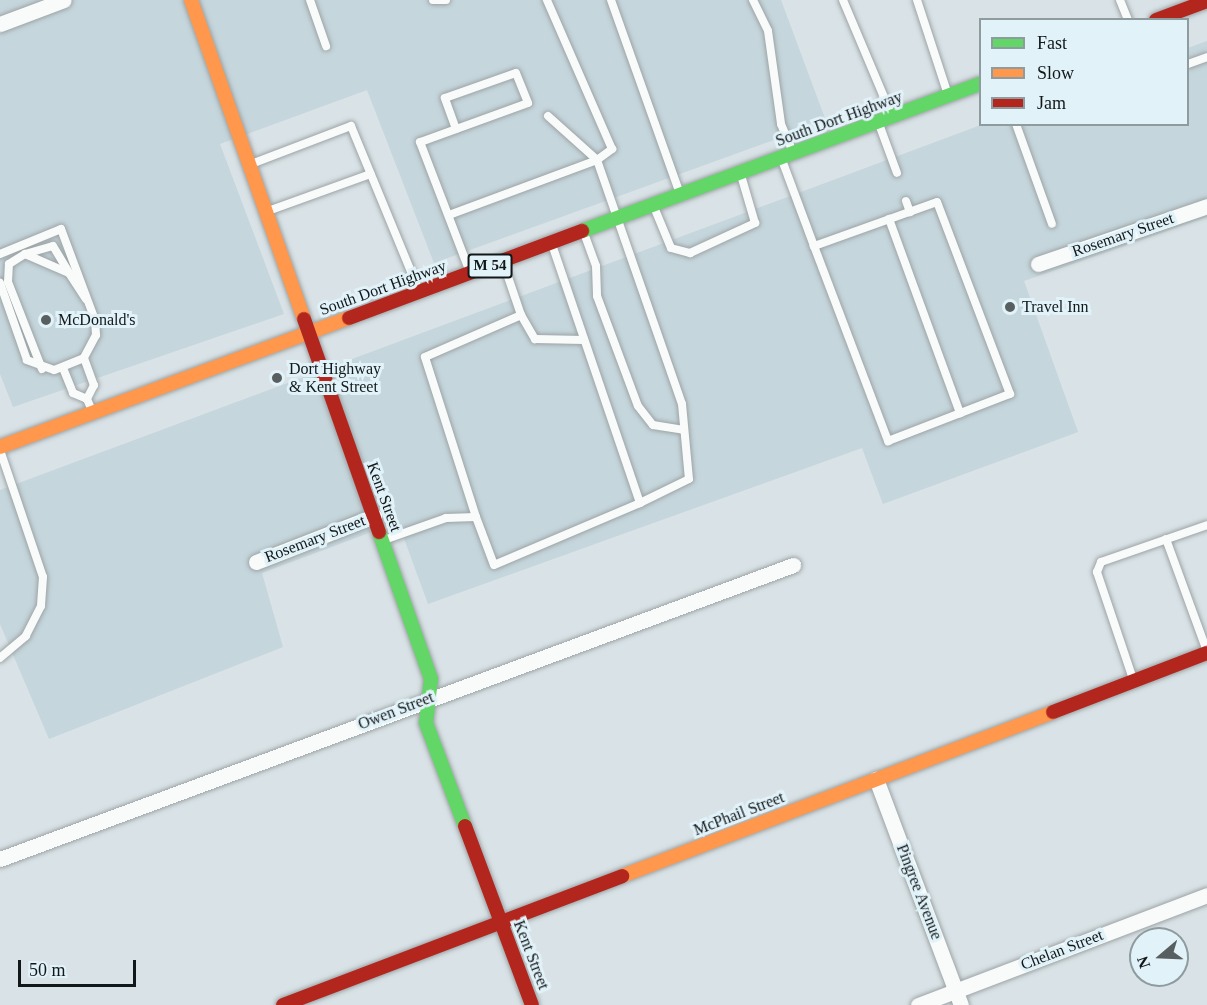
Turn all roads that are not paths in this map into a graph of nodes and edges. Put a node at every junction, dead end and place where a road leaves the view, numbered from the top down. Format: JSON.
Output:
{"nodes":[{"id":1,"x":64,"y":0,"type":"edge"},
{"id":2,"x":192,"y":0,"type":"edge"},
{"id":3,"x":310,"y":0,"type":"edge"},
{"id":4,"x":434,"y":0,"type":"edge"},
{"id":5,"x":446,"y":0,"type":"edge"},
{"id":6,"x":548,"y":0,"type":"edge"},
{"id":7,"x":611,"y":0,"type":"edge"},
{"id":8,"x":753,"y":0,"type":"edge"},
{"id":9,"x":843,"y":0,"type":"edge"},
{"id":10,"x":917,"y":0,"type":"edge"},
{"id":11,"x":1120,"y":0,"type":"edge"},
{"id":12,"x":1207,"y":1,"type":"edge"},
{"id":13,"x":1127,"y":18,"type":"edge"},
{"id":14,"x":1165,"y":18,"type":"edge"},
{"id":15,"x":0,"y":24,"type":"edge"},
{"id":16,"x":326,"y":46,"type":"dead end"},
{"id":17,"x":1207,"y":57,"type":"edge"},
{"id":18,"x":1189,"y":63,"type":"edge"},
{"id":19,"x":979,"y":85,"type":"edge"},
{"id":20,"x":948,"y":96,"type":"junction"},
{"id":21,"x":548,"y":116,"type":"dead end"},
{"id":22,"x":885,"y":120,"type":"junction"},
{"id":23,"x":1017,"y":126,"type":"edge"},
{"id":24,"x":456,"y":129,"type":"junction"},
{"id":25,"x":787,"y":156,"type":"junction"},
{"id":26,"x":597,"y":160,"type":"junction"},
{"id":27,"x":251,"y":164,"type":"junction"},
{"id":28,"x":741,"y":173,"type":"junction"},
{"id":29,"x":897,"y":173,"type":"dead end"},
{"id":30,"x":370,"y":174,"type":"junction"},
{"id":31,"x":680,"y":196,"type":"junction"},
{"id":32,"x":906,"y":201,"type":"dead end"},
{"id":33,"x":654,"y":206,"type":"junction"},
{"id":34,"x":1207,"y":206,"type":"edge"},
{"id":35,"x":268,"y":211,"type":"junction"},
{"id":36,"x":910,"y":212,"type":"junction"},
{"id":37,"x":449,"y":215,"type":"junction"},
{"id":38,"x":618,"y":219,"type":"junction"},
{"id":39,"x":889,"y":219,"type":"junction"},
{"id":40,"x":1052,"y":224,"type":"dead end"},
{"id":41,"x":583,"y":231,"type":"junction"},
{"id":42,"x":551,"y":243,"type":"junction"},
{"id":43,"x":814,"y":246,"type":"junction"},
{"id":44,"x":0,"y":254,"type":"edge"},
{"id":45,"x":25,"y":254,"type":"junction"},
{"id":46,"x":503,"y":261,"type":"junction"},
{"id":47,"x":1038,"y":264,"type":"dead end"},
{"id":48,"x":69,"y":273,"type":"junction"},
{"id":49,"x":470,"y":273,"type":"junction"},
{"id":50,"x":0,"y":283,"type":"edge"},
{"id":51,"x":420,"y":292,"type":"junction"},
{"id":52,"x":87,"y":300,"type":"junction"},
{"id":53,"x":521,"y":315,"type":"junction"},
{"id":54,"x":311,"y":332,"type":"junction"},
{"id":55,"x":584,"y":340,"type":"junction"},
{"id":56,"x":84,"y":358,"type":"junction"},
{"id":57,"x":63,"y":368,"type":"junction"},
{"id":58,"x":42,"y":369,"type":"junction"},
{"id":59,"x":87,"y":399,"type":"junction"},
{"id":60,"x":92,"y":412,"type":"junction"},
{"id":61,"x":960,"y":413,"type":"junction"},
{"id":62,"x":684,"y":430,"type":"junction"},
{"id":63,"x":0,"y":449,"type":"edge"},
{"id":64,"x":640,"y":503,"type":"junction"},
{"id":65,"x":374,"y":516,"type":"junction"},
{"id":66,"x":476,"y":517,"type":"junction"},
{"id":67,"x":1207,"y":525,"type":"edge"},
{"id":68,"x":1166,"y":539,"type":"junction"},
{"id":69,"x":382,"y":540,"type":"junction"},
{"id":70,"x":256,"y":562,"type":"dead end"},
{"id":71,"x":793,"y":565,"type":"dead end"},
{"id":72,"x":1207,"y":652,"type":"edge"},
{"id":73,"x":0,"y":658,"type":"edge"},
{"id":74,"x":1134,"y":683,"type":"junction"},
{"id":75,"x":427,"y":699,"type":"junction"},
{"id":76,"x":876,"y":779,"type":"junction"},
{"id":77,"x":0,"y":859,"type":"edge"},
{"id":78,"x":1207,"y":895,"type":"edge"},
{"id":79,"x":501,"y":922,"type":"junction"},
{"id":80,"x":959,"y":998,"type":"edge"},
{"id":81,"x":283,"y":1005,"type":"edge"},
{"id":82,"x":532,"y":1005,"type":"edge"},
{"id":83,"x":918,"y":1005,"type":"edge"}],
"edges":[{"from":1,"to":15,"type":"street"},
{"from":2,"to":27,"type":"street","name":"Kent Street"},
{"from":3,"to":16,"type":"lane"},
{"from":4,"to":5,"type":"lane"},
{"from":6,"to":26,"type":"lane"},
{"from":7,"to":31,"type":"lane"},
{"from":8,"to":25,"type":"lane"},
{"from":9,"to":22,"type":"lane"},
{"from":10,"to":20,"type":"lane"},
{"from":11,"to":13,"type":"lane"},
{"from":12,"to":14,"type":"street"},
{"from":17,"to":18,"type":"lane"},
{"from":19,"to":20,"type":"street","name":"South Dort Highway","number":"M 54"},
{"from":20,"to":22,"type":"street","name":"South Dort Highway","number":"M 54"},
{"from":21,"to":26,"type":"lane"},
{"from":22,"to":25,"type":"street","name":"South Dort Highway","number":"M 54"},
{"from":22,"to":29,"type":"lane"},
{"from":23,"to":40,"type":"lane"},
{"from":24,"to":24,"type":"lane"},
{"from":24,"to":37,"type":"lane"},
{"from":25,"to":28,"type":"street","name":"South Dort Highway","number":"M 54"},
{"from":25,"to":43,"type":"lane"},
{"from":26,"to":37,"type":"lane"},
{"from":26,"to":38,"type":"lane"},
{"from":27,"to":30,"type":"lane"},
{"from":27,"to":35,"type":"street","name":"Kent Street"},
{"from":28,"to":31,"type":"street","name":"South Dort Highway","number":"M 54"},
{"from":28,"to":33,"type":"lane"},
{"from":30,"to":35,"type":"lane"},
{"from":30,"to":51,"type":"lane"},
{"from":31,"to":33,"type":"street","name":"South Dort Highway","number":"M 54"},
{"from":32,"to":36,"type":"lane"},
{"from":33,"to":38,"type":"street","name":"South Dort Highway","number":"M 54"},
{"from":34,"to":47,"type":"street","name":"Rosemary Street"},
{"from":35,"to":54,"type":"street","name":"Kent Street"},
{"from":36,"to":39,"type":"lane"},
{"from":36,"to":61,"type":"lane"},
{"from":37,"to":49,"type":"lane"},
{"from":38,"to":41,"type":"street","name":"South Dort Highway","number":"M 54"},
{"from":38,"to":62,"type":"lane"},
{"from":39,"to":43,"type":"lane"},
{"from":39,"to":61,"type":"lane"},
{"from":41,"to":42,"type":"street","name":"South Dort Highway","number":"M 54"},
{"from":41,"to":62,"type":"lane"},
{"from":42,"to":46,"type":"street","name":"South Dort Highway","number":"M 54"},
{"from":42,"to":55,"type":"lane"},
{"from":43,"to":61,"type":"lane"},
{"from":44,"to":52,"type":"lane"},
{"from":45,"to":48,"type":"lane"},
{"from":45,"to":48,"type":"lane"},
{"from":45,"to":58,"type":"lane"},
{"from":46,"to":49,"type":"street","name":"South Dort Highway","number":"M 54"},
{"from":46,"to":53,"type":"lane"},
{"from":48,"to":52,"type":"lane"},
{"from":49,"to":51,"type":"street","name":"South Dort Highway","number":"M 54"},
{"from":50,"to":58,"type":"lane"},
{"from":51,"to":54,"type":"street","name":"South Dort Highway","number":"M 54"},
{"from":52,"to":56,"type":"lane"},
{"from":53,"to":55,"type":"lane"},
{"from":53,"to":66,"type":"lane"},
{"from":54,"to":60,"type":"street","name":"South Dort Highway","number":"M 54"},
{"from":54,"to":65,"type":"street","name":"Kent Street"},
{"from":55,"to":64,"type":"lane"},
{"from":56,"to":57,"type":"lane"},
{"from":56,"to":59,"type":"lane"},
{"from":57,"to":58,"type":"lane"},
{"from":57,"to":59,"type":"lane"},
{"from":59,"to":60,"type":"lane"},
{"from":60,"to":63,"type":"street","name":"South Dort Highway","number":"M 54"},
{"from":62,"to":64,"type":"lane"},
{"from":63,"to":73,"type":"lane"},
{"from":64,"to":66,"type":"lane"},
{"from":65,"to":69,"type":"street","name":"Kent Street"},
{"from":65,"to":70,"type":"street","name":"Rosemary Street"},
{"from":66,"to":69,"type":"lane"},
{"from":67,"to":68,"type":"lane"},
{"from":68,"to":72,"type":"lane"},
{"from":68,"to":74,"type":"lane"},
{"from":69,"to":75,"type":"street","name":"Kent Street"},
{"from":71,"to":75,"type":"street","name":"Owen Street"},
{"from":72,"to":74,"type":"street","name":"McPhail Street"},
{"from":74,"to":76,"type":"street","name":"McPhail Street"},
{"from":75,"to":77,"type":"street","name":"Owen Street"},
{"from":75,"to":79,"type":"street","name":"Kent Street"},
{"from":76,"to":79,"type":"street","name":"McPhail Street"},
{"from":76,"to":80,"type":"street","name":"Pingree Avenue"},
{"from":78,"to":80,"type":"street","name":"Chelan Street"},
{"from":79,"to":81,"type":"street","name":"McPhail Street"},
{"from":79,"to":82,"type":"street","name":"Kent Street"},
{"from":80,"to":83,"type":"street","name":"Chelan Street"}]}
